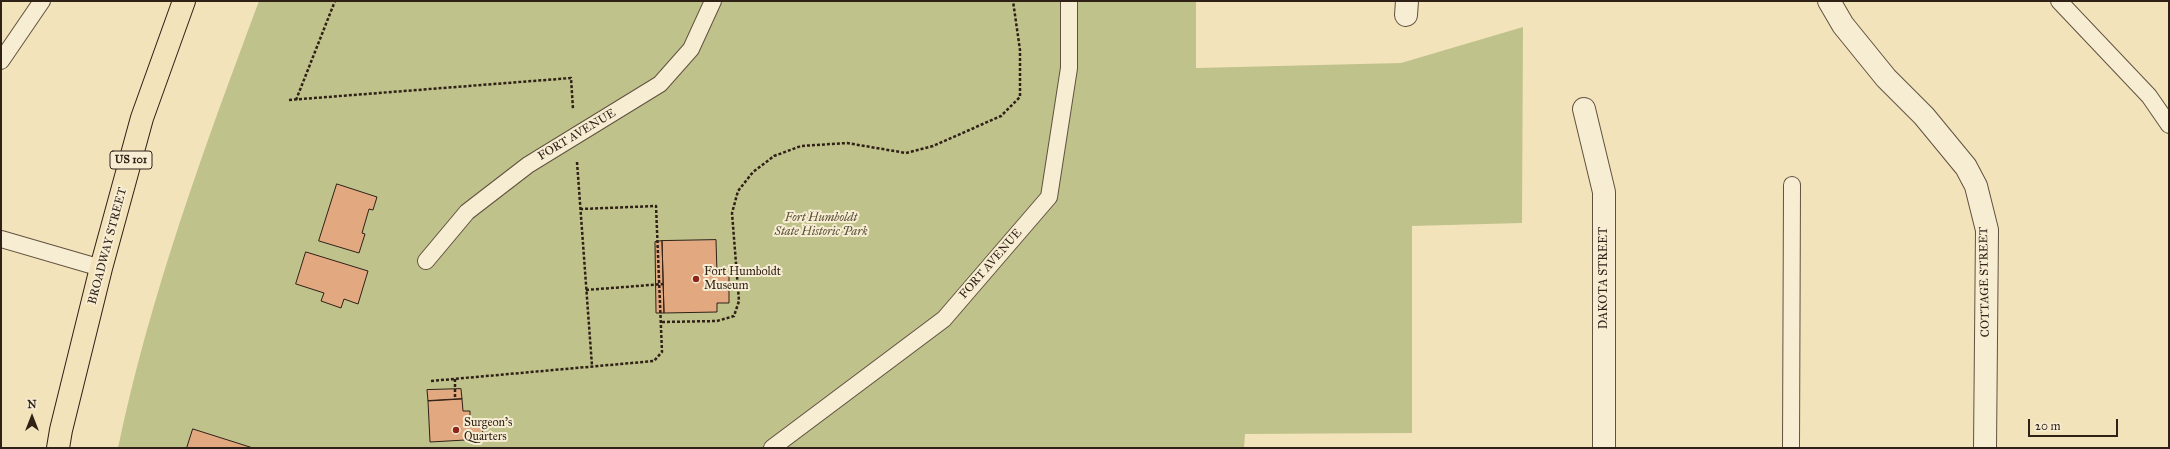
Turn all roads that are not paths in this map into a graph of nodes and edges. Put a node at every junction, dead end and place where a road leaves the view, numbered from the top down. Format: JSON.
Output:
{"nodes":[{"id":1,"x":42,"y":1,"type":"edge"},
{"id":2,"x":184,"y":1,"type":"edge"},
{"id":3,"x":713,"y":1,"type":"edge"},
{"id":4,"x":1069,"y":1,"type":"edge"},
{"id":5,"x":1829,"y":1,"type":"edge"},
{"id":6,"x":2060,"y":1,"type":"edge"},
{"id":7,"x":1,"y":61,"type":"edge"},
{"id":8,"x":1584,"y":110,"type":"dead end"},
{"id":9,"x":2169,"y":125,"type":"edge"},
{"id":10,"x":1792,"y":185,"type":"dead end"},
{"id":11,"x":1,"y":240,"type":"edge"},
{"id":12,"x":426,"y":261,"type":"dead end"},
{"id":13,"x":101,"y":268,"type":"junction"},
{"id":14,"x":58,"y":448,"type":"edge"},
{"id":15,"x":772,"y":448,"type":"edge"},
{"id":16,"x":1604,"y":448,"type":"edge"},
{"id":17,"x":1791,"y":448,"type":"edge"},
{"id":18,"x":1985,"y":448,"type":"edge"}],
"edges":[{"from":1,"to":7,"type":"lane"},
{"from":2,"to":13,"type":"highway","name":"BROADWAY STREET","number":"US 101"},
{"from":3,"to":12,"type":"lane","name":"FORT AVENUE"},
{"from":4,"to":15,"type":"lane","name":"FORT AVENUE"},
{"from":5,"to":18,"type":"street","name":"COTTAGE STREET"},
{"from":6,"to":9,"type":"lane"},
{"from":8,"to":16,"type":"street","name":"DAKOTA STREET"},
{"from":10,"to":17,"type":"lane"},
{"from":11,"to":13,"type":"lane"},
{"from":13,"to":14,"type":"highway","name":"BROADWAY STREET","number":"US 101"}]}
